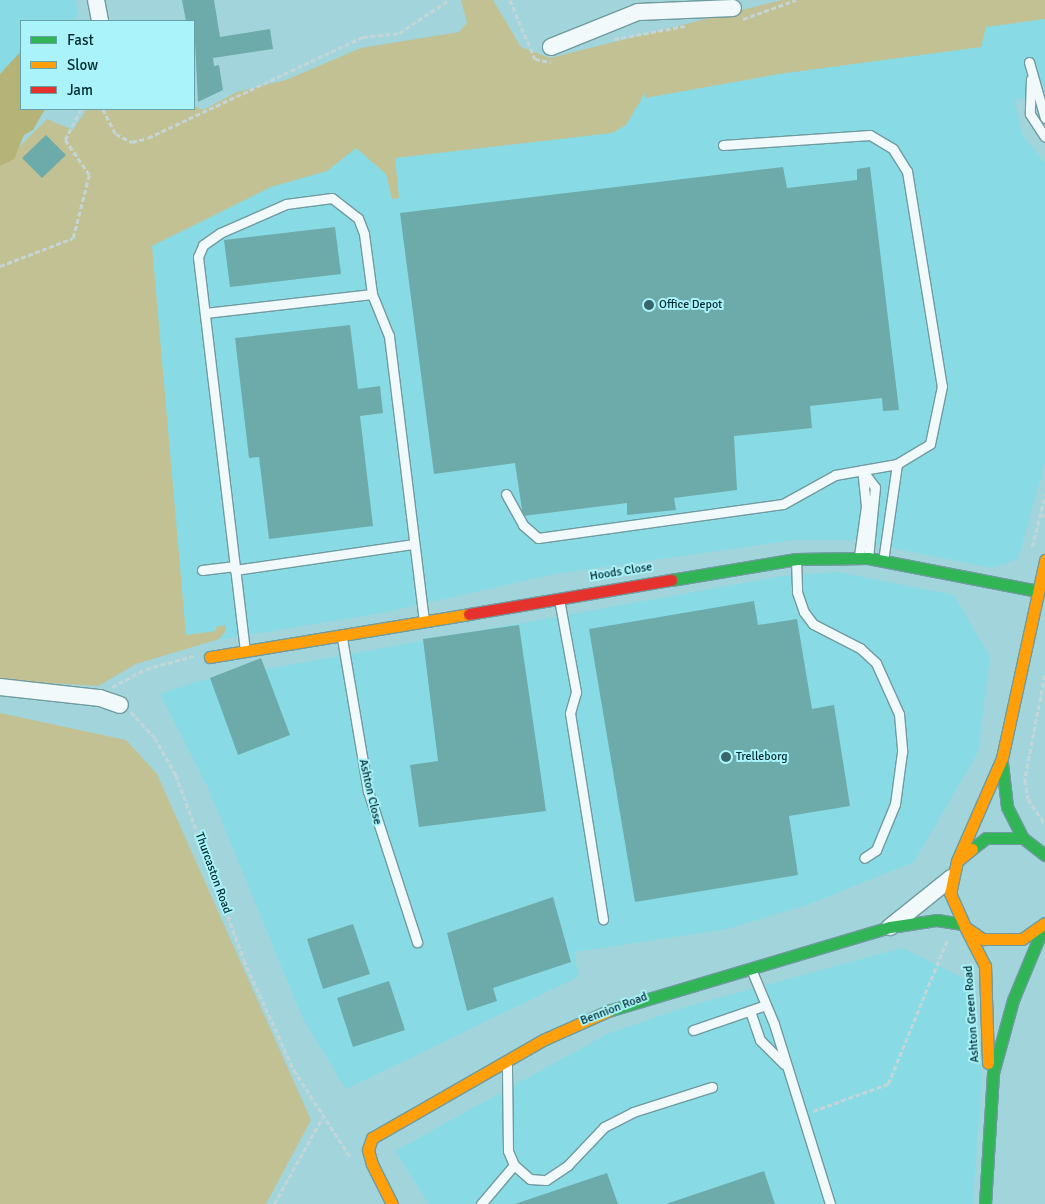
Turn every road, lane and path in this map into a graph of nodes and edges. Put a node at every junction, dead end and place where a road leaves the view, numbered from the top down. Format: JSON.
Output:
{"nodes":[{"id":1,"x":96,"y":0,"type":"edge"},
{"id":2,"x":448,"y":0,"type":"edge"},
{"id":3,"x":510,"y":0,"type":"edge"},
{"id":4,"x":796,"y":0,"type":"edge"},
{"id":5,"x":637,"y":6,"type":"edge"},
{"id":6,"x":735,"y":14,"type":"joint"},
{"id":7,"x":100,"y":20,"type":"edge"},
{"id":8,"x":696,"y":24,"type":"dead end"},
{"id":9,"x":609,"y":40,"type":"dead end"},
{"id":10,"x":555,"y":53,"type":"joint"},
{"id":11,"x":1029,"y":62,"type":"dead end"},
{"id":12,"x":1031,"y":79,"type":"junction"},
{"id":13,"x":80,"y":110,"type":"edge"},
{"id":14,"x":104,"y":110,"type":"edge"},
{"id":15,"x":1045,"y":118,"type":"edge"},
{"id":16,"x":1045,"y":137,"type":"edge"},
{"id":17,"x":723,"y":145,"type":"dead end"},
{"id":18,"x":0,"y":266,"type":"edge"},
{"id":19,"x":372,"y":294,"type":"junction"},
{"id":20,"x":205,"y":313,"type":"junction"},
{"id":21,"x":897,"y":464,"type":"junction"},
{"id":22,"x":862,"y":470,"type":"junction"},
{"id":23,"x":506,"y":494,"type":"dead end"},
{"id":24,"x":1045,"y":495,"type":"edge"},
{"id":25,"x":1040,"y":515,"type":"junction"},
{"id":26,"x":1045,"y":516,"type":"edge"},
{"id":27,"x":414,"y":544,"type":"junction"},
{"id":28,"x":1029,"y":554,"type":"dead end"},
{"id":29,"x":863,"y":558,"type":"junction"},
{"id":30,"x":796,"y":559,"type":"junction"},
{"id":31,"x":1045,"y":560,"type":"edge"},
{"id":32,"x":883,"y":561,"type":"junction"},
{"id":33,"x":235,"y":568,"type":"junction"},
{"id":34,"x":202,"y":570,"type":"dead end"},
{"id":35,"x":1038,"y":591,"type":"junction"},
{"id":36,"x":558,"y":597,"type":"junction"},
{"id":37,"x":424,"y":624,"type":"junction"},
{"id":38,"x":342,"y":638,"type":"junction"},
{"id":39,"x":245,"y":651,"type":"junction"},
{"id":40,"x":210,"y":658,"type":"joint"},
{"id":41,"x":1045,"y":675,"type":"edge"},
{"id":42,"x":0,"y":687,"type":"edge"},
{"id":43,"x":100,"y":698,"type":"junction"},
{"id":44,"x":120,"y":705,"type":"joint"},
{"id":45,"x":1002,"y":758,"type":"junction"},
{"id":46,"x":1045,"y":824,"type":"edge"},
{"id":47,"x":1023,"y":838,"type":"junction"},
{"id":48,"x":1044,"y":854,"type":"edge"},
{"id":49,"x":864,"y":858,"type":"dead end"},
{"id":50,"x":957,"y":861,"type":"junction"},
{"id":51,"x":950,"y":878,"type":"junction"},
{"id":52,"x":603,"y":919,"type":"dead end"},
{"id":53,"x":1045,"y":923,"type":"edge"},
{"id":54,"x":964,"y":925,"type":"junction"},
{"id":55,"x":890,"y":927,"type":"junction"},
{"id":56,"x":947,"y":940,"type":"dead end"},
{"id":57,"x":417,"y":942,"type":"dead end"},
{"id":58,"x":750,"y":965,"type":"junction"},
{"id":59,"x":763,"y":1006,"type":"junction"},
{"id":60,"x":750,"y":1011,"type":"junction"},
{"id":61,"x":693,"y":1030,"type":"dead end"},
{"id":62,"x":505,"y":1060,"type":"junction"},
{"id":63,"x":784,"y":1064,"type":"junction"},
{"id":64,"x":993,"y":1073,"type":"junction"},
{"id":65,"x":712,"y":1087,"type":"dead end"},
{"id":66,"x":801,"y":1115,"type":"junction"},
{"id":67,"x":322,"y":1118,"type":"junction"},
{"id":68,"x":350,"y":1159,"type":"dead end"},
{"id":69,"x":514,"y":1165,"type":"junction"},
{"id":70,"x":274,"y":1204,"type":"edge"},
{"id":71,"x":392,"y":1204,"type":"edge"},
{"id":72,"x":481,"y":1204,"type":"edge"},
{"id":73,"x":830,"y":1204,"type":"edge"},
{"id":74,"x":985,"y":1204,"type":"edge"}],
"edges":[{"from":1,"to":7,"type":"street"},
{"from":2,"to":14,"type":"path"},
{"from":3,"to":10,"type":"path"},
{"from":4,"to":6,"type":"path"},
{"from":5,"to":6,"type":"street"},
{"from":5,"to":10,"type":"street"},
{"from":8,"to":9,"type":"path"},
{"from":11,"to":12,"type":"lane"},
{"from":12,"to":15,"type":"lane"},
{"from":12,"to":16,"type":"lane"},
{"from":13,"to":18,"type":"path"},
{"from":17,"to":21,"type":"lane"},
{"from":19,"to":20,"type":"lane"},
{"from":19,"to":20,"type":"lane"},
{"from":19,"to":27,"type":"lane"},
{"from":20,"to":33,"type":"lane"},
{"from":21,"to":22,"type":"lane"},
{"from":21,"to":32,"type":"lane"},
{"from":22,"to":23,"type":"lane"},
{"from":22,"to":29,"type":"lane"},
{"from":24,"to":25,"type":"path"},
{"from":25,"to":26,"type":"path"},
{"from":25,"to":28,"type":"path"},
{"from":27,"to":33,"type":"lane"},
{"from":27,"to":37,"type":"lane"},
{"from":29,"to":30,"type":"street","name":"Hoods Close"},
{"from":29,"to":32,"type":"street","name":"Hoods Close"},
{"from":30,"to":36,"type":"street","name":"Hoods Close"},
{"from":30,"to":49,"type":"lane"},
{"from":31,"to":35,"type":"street"},
{"from":32,"to":35,"type":"street","name":"Hoods Close"},
{"from":33,"to":34,"type":"lane"},
{"from":33,"to":39,"type":"lane"},
{"from":35,"to":45,"type":"street"},
{"from":36,"to":37,"type":"street","name":"Hoods Close"},
{"from":36,"to":52,"type":"lane"},
{"from":37,"to":38,"type":"street","name":"Hoods Close"},
{"from":38,"to":39,"type":"street","name":"Hoods Close"},
{"from":38,"to":57,"type":"lane","name":"Ashton Close"},
{"from":39,"to":40,"type":"street","name":"Hoods Close"},
{"from":40,"to":43,"type":"path"},
{"from":41,"to":46,"type":"path"},
{"from":42,"to":43,"type":"street"},
{"from":43,"to":44,"type":"street"},
{"from":44,"to":67,"type":"path","name":"Thurcaston Road"},
{"from":45,"to":47,"type":"street"},
{"from":45,"to":50,"type":"street"},
{"from":47,"to":48,"type":"street"},
{"from":47,"to":50,"type":"street"},
{"from":50,"to":51,"type":"street"},
{"from":51,"to":54,"type":"street","name":"Ashton Green Road"},
{"from":51,"to":55,"type":"street","name":"Bennion Road"},
{"from":53,"to":54,"type":"street"},
{"from":53,"to":64,"type":"street","name":"Ashton Green Road"},
{"from":54,"to":55,"type":"street","name":"Bennion Road"},
{"from":54,"to":64,"type":"street","name":"Ashton Green Road"},
{"from":55,"to":58,"type":"street","name":"Bennion Road"},
{"from":56,"to":66,"type":"path"},
{"from":58,"to":59,"type":"lane"},
{"from":58,"to":62,"type":"street","name":"Bennion Road"},
{"from":59,"to":60,"type":"lane"},
{"from":59,"to":63,"type":"lane"},
{"from":60,"to":61,"type":"lane"},
{"from":60,"to":63,"type":"lane"},
{"from":62,"to":69,"type":"lane"},
{"from":62,"to":71,"type":"street","name":"Bennion Road"},
{"from":63,"to":66,"type":"lane"},
{"from":64,"to":74,"type":"street","name":"Ashton Green Road"},
{"from":65,"to":69,"type":"lane"},
{"from":66,"to":73,"type":"lane"},
{"from":67,"to":68,"type":"path","name":"Thurcaston Road"},
{"from":67,"to":70,"type":"path"},
{"from":69,"to":72,"type":"lane"}]}
